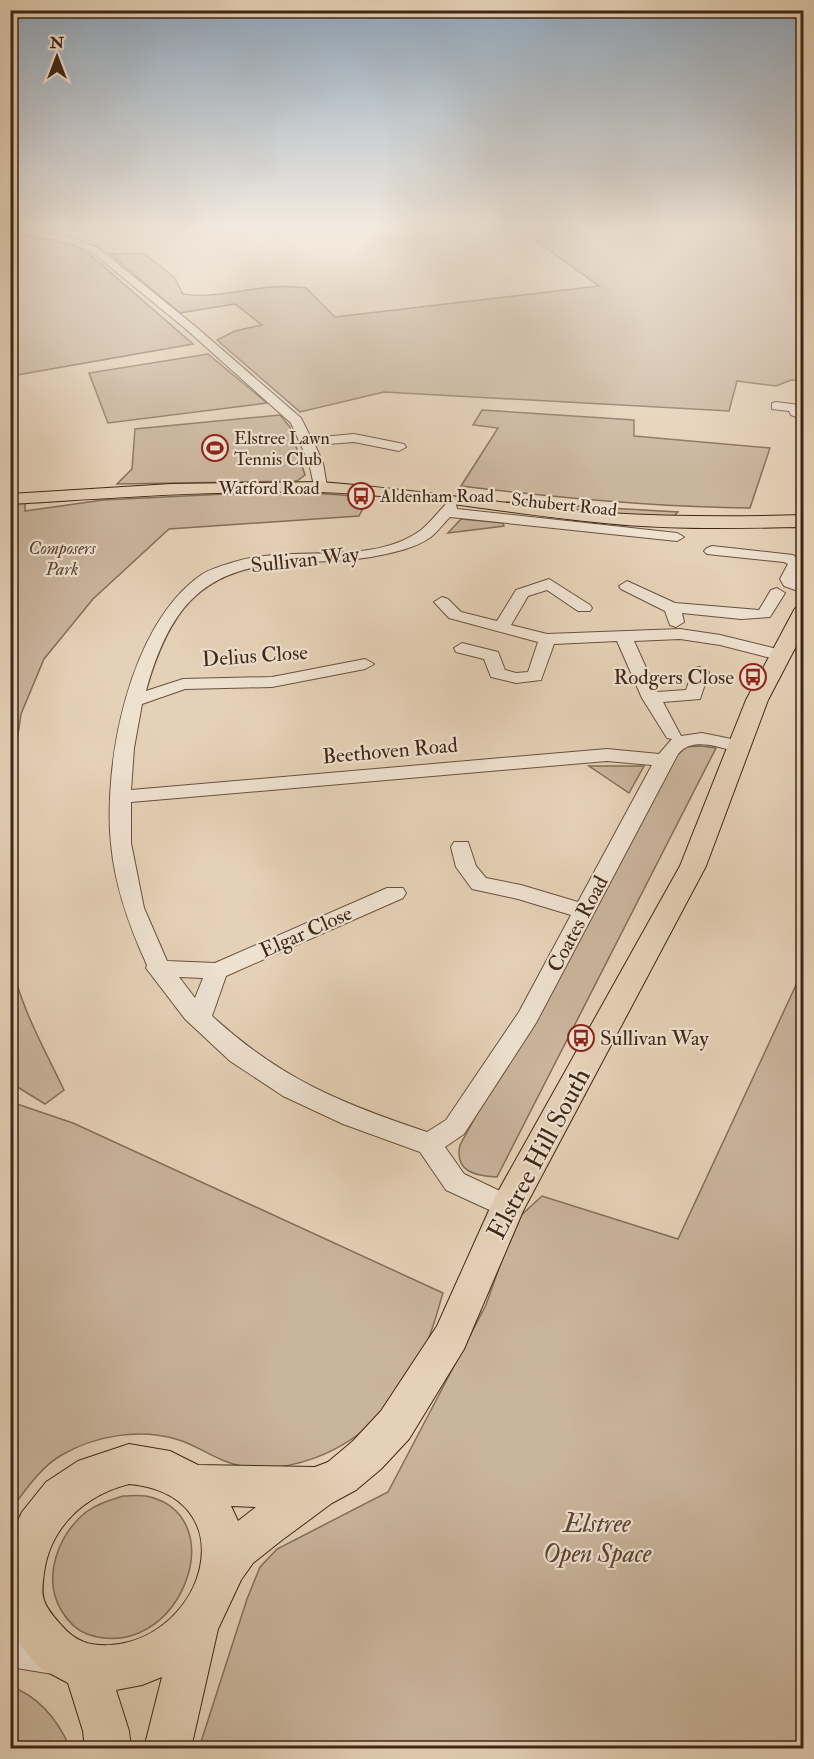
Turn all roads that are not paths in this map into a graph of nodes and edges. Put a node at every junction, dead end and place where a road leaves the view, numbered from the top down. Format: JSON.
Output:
{"nodes":[{"id":1,"x":168,"y":309,"type":"edge"},
{"id":2,"x":776,"y":405,"type":"dead end"},
{"id":3,"x":804,"y":416,"type":"edge"},
{"id":4,"x":308,"y":442,"type":"junction"},
{"id":5,"x":399,"y":447,"type":"dead end"},
{"id":6,"x":320,"y":487,"type":"junction"},
{"id":7,"x":10,"y":499,"type":"edge"},
{"id":8,"x":449,"y":510,"type":"joint"},
{"id":9,"x":804,"y":519,"type":"edge"},
{"id":10,"x":742,"y":524,"type":"junction"},
{"id":11,"x":804,"y":529,"type":"edge"},
{"id":12,"x":676,"y":537,"type":"dead end"},
{"id":13,"x":712,"y":551,"type":"dead end"},
{"id":14,"x":627,"y":586,"type":"dead end"},
{"id":15,"x":804,"y":588,"type":"edge"},
{"id":16,"x":777,"y":593,"type":"dead end"},
{"id":17,"x":442,"y":602,"type":"dead end"},
{"id":18,"x":584,"y":608,"type":"dead end"},
{"id":19,"x":672,"y":608,"type":"junction"},
{"id":20,"x":804,"y":610,"type":"edge"},
{"id":21,"x":501,"y":627,"type":"junction"},
{"id":22,"x":680,"y":634,"type":"junction"},
{"id":23,"x":624,"y":638,"type":"junction"},
{"id":24,"x":547,"y":639,"type":"junction"},
{"id":25,"x":462,"y":648,"type":"dead end"},
{"id":26,"x":779,"y":655,"type":"junction"},
{"id":27,"x":365,"y":664,"type":"dead end"},
{"id":28,"x":147,"y":665,"type":"junction"},
{"id":29,"x":700,"y":672,"type":"dead end"},
{"id":30,"x":183,"y":684,"type":"junction"},
{"id":31,"x":651,"y":698,"type":"junction"},
{"id":32,"x":135,"y":701,"type":"junction"},
{"id":33,"x":673,"y":734,"type":"dead end"},
{"id":34,"x":744,"y":734,"type":"junction"},
{"id":35,"x":664,"y":760,"type":"junction"},
{"id":36,"x":120,"y":797,"type":"junction"},
{"id":37,"x":461,"y":848,"type":"dead end"},
{"id":38,"x":395,"y":893,"type":"dead end"},
{"id":39,"x":585,"y":912,"type":"junction"},
{"id":40,"x":158,"y":968,"type":"junction"},
{"id":41,"x":218,"y":971,"type":"junction"},
{"id":42,"x":199,"y":1019,"type":"junction"},
{"id":43,"x":429,"y":1145,"type":"junction"},
{"id":44,"x":507,"y":1207,"type":"junction"},
{"id":45,"x":193,"y":1485,"type":"junction"},
{"id":46,"x":317,"y":1488,"type":"junction"},
{"id":47,"x":22,"y":1541,"type":"edge"},
{"id":48,"x":224,"y":1568,"type":"junction"},
{"id":49,"x":197,"y":1623,"type":"junction"},
{"id":50,"x":10,"y":1649,"type":"edge"},
{"id":51,"x":73,"y":1663,"type":"junction"},
{"id":52,"x":108,"y":1749,"type":"edge"},
{"id":53,"x":168,"y":1749,"type":"edge"}],
"edges":[{"from":1,"to":4,"type":"street"},
{"from":2,"to":3,"type":"street"},
{"from":4,"to":5,"type":"street"},
{"from":4,"to":6,"type":"street"},
{"from":6,"to":7,"type":"main road","name":"Watford Road"},
{"from":6,"to":10,"type":"main road","name":"Watford Road"},
{"from":8,"to":12,"type":"street","name":"Schubert Road"},
{"from":8,"to":28,"type":"street","name":"Sullivan Way"},
{"from":9,"to":10,"type":"main road","name":"Watford Road"},
{"from":10,"to":11,"type":"main road","name":"Watford Road"},
{"from":13,"to":15,"type":"street"},
{"from":14,"to":19,"type":"street"},
{"from":16,"to":19,"type":"street"},
{"from":17,"to":21,"type":"street"},
{"from":18,"to":21,"type":"street"},
{"from":19,"to":22,"type":"street"},
{"from":20,"to":26,"type":"main road","name":"Elstree Hill South"},
{"from":21,"to":24,"type":"street"},
{"from":22,"to":23,"type":"street"},
{"from":22,"to":26,"type":"street"},
{"from":23,"to":24,"type":"street"},
{"from":23,"to":31,"type":"street"},
{"from":24,"to":25,"type":"street"},
{"from":26,"to":34,"type":"main road","name":"Elstree Hill South"},
{"from":27,"to":30,"type":"street","name":"Delius Close"},
{"from":28,"to":30,"type":"street","name":"Delius Close"},
{"from":28,"to":32,"type":"street","name":"Sullivan Way"},
{"from":29,"to":31,"type":"street"},
{"from":30,"to":32,"type":"street","name":"Delius Close"},
{"from":31,"to":33,"type":"street"},
{"from":32,"to":36,"type":"street","name":"Sullivan Way"},
{"from":34,"to":35,"type":"street","name":"Coates Road"},
{"from":34,"to":44,"type":"main road","name":"Elstree Hill South"},
{"from":35,"to":36,"type":"street","name":"Beethoven Road"},
{"from":35,"to":39,"type":"street","name":"Coates Road"},
{"from":36,"to":40,"type":"street","name":"Sullivan Way"},
{"from":37,"to":39,"type":"street"},
{"from":38,"to":41,"type":"street","name":"Elgar Close"},
{"from":39,"to":43,"type":"street","name":"Coates Road"},
{"from":40,"to":41,"type":"street","name":"Elgar Close"},
{"from":40,"to":42,"type":"street","name":"Sullivan Way"},
{"from":41,"to":42,"type":"street"},
{"from":42,"to":43,"type":"street","name":"Sullivan Way"},
{"from":43,"to":44,"type":"street"},
{"from":44,"to":46,"type":"main road","name":"Elstree Hill South"},
{"from":45,"to":46,"type":"main road","name":"Elstree Hill South"},
{"from":45,"to":47,"type":"main road"},
{"from":45,"to":48,"type":"main road"},
{"from":46,"to":48,"type":"main road","name":"Elstree Hill South"},
{"from":47,"to":51,"type":"main road"},
{"from":48,"to":49,"type":"main road"},
{"from":49,"to":51,"type":"main road"},
{"from":49,"to":53,"type":"main road"},
{"from":50,"to":51,"type":"street"},
{"from":51,"to":52,"type":"main road"}]}
